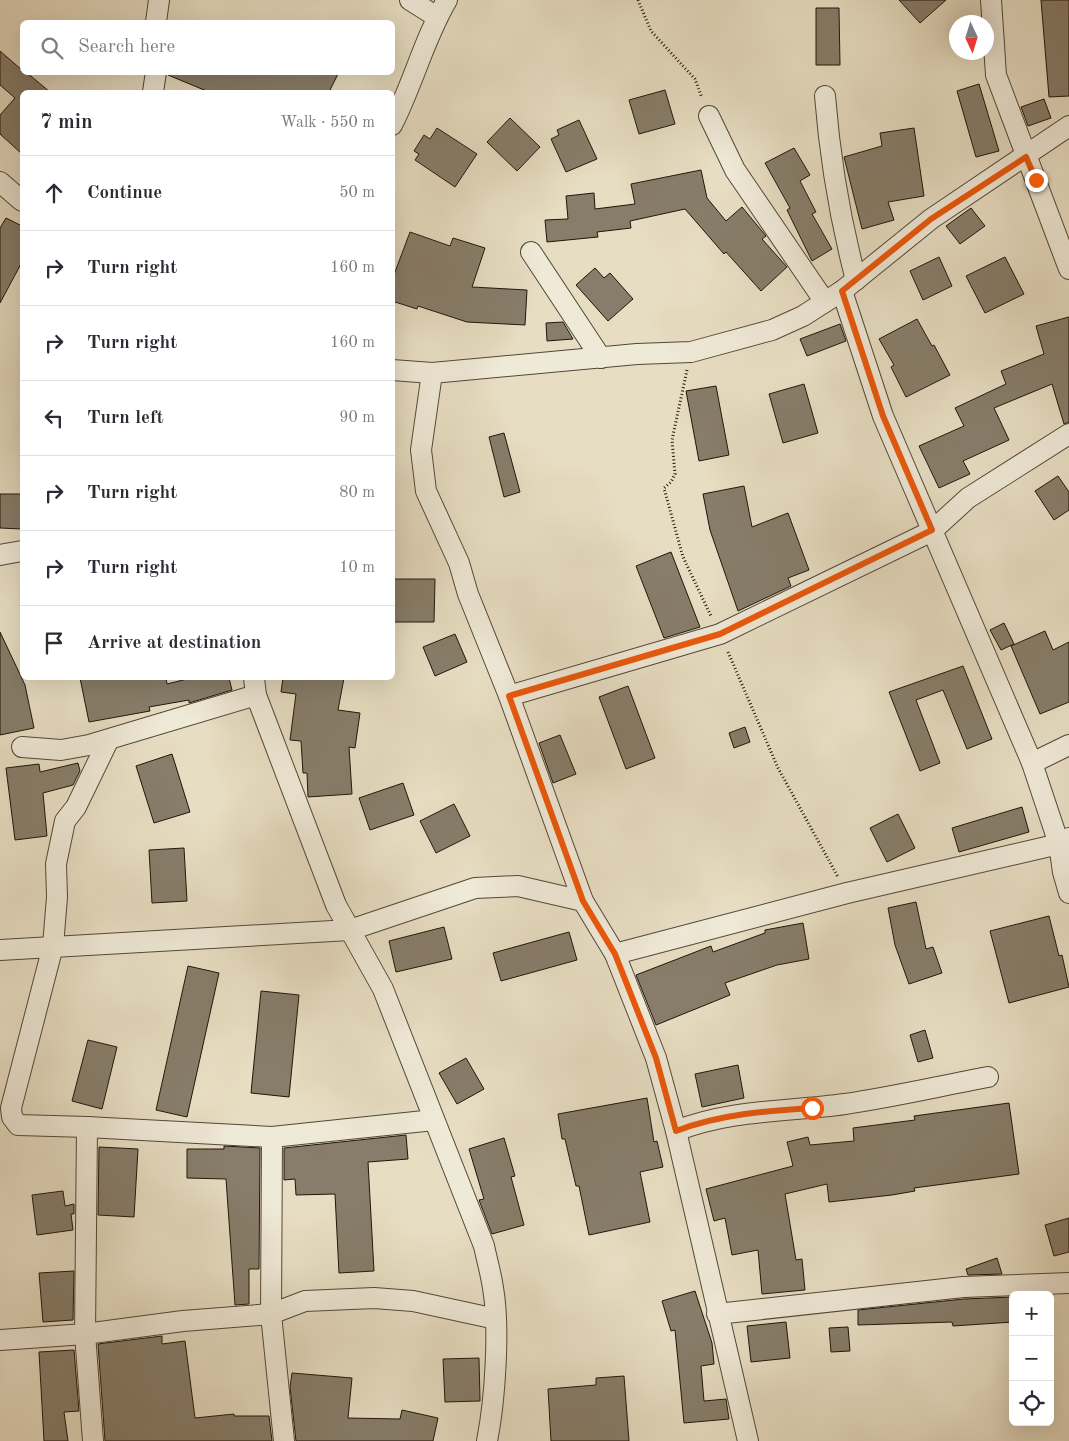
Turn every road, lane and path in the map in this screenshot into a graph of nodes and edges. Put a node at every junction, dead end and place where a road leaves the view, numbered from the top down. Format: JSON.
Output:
{"nodes":[{"id":1,"x":159,"y":0,"type":"edge"},
{"id":2,"x":410,"y":0,"type":"edge"},
{"id":3,"x":447,"y":0,"type":"edge"},
{"id":4,"x":638,"y":0,"type":"edge"},
{"id":5,"x":991,"y":0,"type":"edge"},
{"id":6,"x":437,"y":17,"type":"junction"},
{"id":7,"x":156,"y":20,"type":"edge"},
{"id":8,"x":156,"y":75,"type":"edge"},
{"id":9,"x":153,"y":90,"type":"edge"},
{"id":10,"x":825,"y":96,"type":"dead end"},
{"id":11,"x":709,"y":116,"type":"joint"},
{"id":12,"x":395,"y":119,"type":"edge"},
{"id":13,"x":1069,"y":126,"type":"edge"},
{"id":14,"x":1026,"y":157,"type":"junction"},
{"id":15,"x":0,"y":182,"type":"edge"},
{"id":16,"x":20,"y":199,"type":"edge"},
{"id":17,"x":531,"y":252,"type":"dead end"},
{"id":18,"x":1069,"y":269,"type":"edge"},
{"id":19,"x":849,"y":286,"type":"junction"},
{"id":20,"x":825,"y":302,"type":"junction"},
{"id":21,"x":600,"y":358,"type":"junction"},
{"id":22,"x":395,"y":370,"type":"edge"},
{"id":23,"x":432,"y":373,"type":"junction"},
{"id":24,"x":1069,"y":434,"type":"edge"},
{"id":25,"x":932,"y":530,"type":"junction"},
{"id":26,"x":20,"y":551,"type":"edge"},
{"id":27,"x":0,"y":555,"type":"edge"},
{"id":28,"x":255,"y":686,"type":"edge"},
{"id":29,"x":509,"y":696,"type":"junction"},
{"id":30,"x":108,"y":741,"type":"junction"},
{"id":31,"x":1069,"y":745,"type":"edge"},
{"id":32,"x":22,"y":747,"type":"dead end"},
{"id":33,"x":1032,"y":763,"type":"junction"},
{"id":34,"x":1064,"y":841,"type":"edge"},
{"id":35,"x":1069,"y":892,"type":"edge"},
{"id":36,"x":583,"y":901,"type":"junction"},
{"id":37,"x":350,"y":930,"type":"junction"},
{"id":38,"x":53,"y":946,"type":"junction"},
{"id":39,"x":0,"y":950,"type":"edge"},
{"id":40,"x":615,"y":954,"type":"junction"},
{"id":41,"x":988,"y":1077,"type":"dead end"},
{"id":42,"x":434,"y":1120,"type":"junction"},
{"id":43,"x":87,"y":1127,"type":"junction"},
{"id":44,"x":676,"y":1131,"type":"junction"},
{"id":45,"x":272,"y":1137,"type":"junction"},
{"id":46,"x":1069,"y":1283,"type":"edge"},
{"id":47,"x":271,"y":1314,"type":"junction"},
{"id":48,"x":718,"y":1314,"type":"junction"},
{"id":49,"x":496,"y":1319,"type":"junction"},
{"id":50,"x":86,"y":1334,"type":"junction"},
{"id":51,"x":0,"y":1340,"type":"edge"},
{"id":52,"x":93,"y":1441,"type":"edge"},
{"id":53,"x":284,"y":1441,"type":"edge"},
{"id":54,"x":487,"y":1441,"type":"edge"},
{"id":55,"x":748,"y":1441,"type":"edge"}],
"edges":[{"from":1,"to":7,"type":"street"},
{"from":2,"to":6,"type":"street"},
{"from":3,"to":6,"type":"street"},
{"from":4,"to":11,"type":"path"},
{"from":5,"to":14,"type":"street"},
{"from":6,"to":12,"type":"street"},
{"from":8,"to":9,"type":"street"},
{"from":10,"to":19,"type":"street"},
{"from":11,"to":20,"type":"street"},
{"from":13,"to":14,"type":"street"},
{"from":14,"to":18,"type":"street"},
{"from":14,"to":19,"type":"street"},
{"from":15,"to":16,"type":"street"},
{"from":17,"to":21,"type":"street"},
{"from":19,"to":20,"type":"street"},
{"from":19,"to":25,"type":"street"},
{"from":20,"to":21,"type":"street"},
{"from":21,"to":23,"type":"street"},
{"from":22,"to":23,"type":"street"},
{"from":23,"to":29,"type":"street"},
{"from":24,"to":25,"type":"street"},
{"from":25,"to":29,"type":"street"},
{"from":25,"to":33,"type":"street"},
{"from":26,"to":27,"type":"street"},
{"from":28,"to":30,"type":"street"},
{"from":28,"to":37,"type":"street"},
{"from":29,"to":36,"type":"street"},
{"from":30,"to":32,"type":"street"},
{"from":30,"to":38,"type":"street"},
{"from":31,"to":33,"type":"street"},
{"from":33,"to":34,"type":"street"},
{"from":34,"to":35,"type":"street"},
{"from":34,"to":40,"type":"street"},
{"from":36,"to":37,"type":"street"},
{"from":36,"to":40,"type":"street"},
{"from":37,"to":38,"type":"street"},
{"from":37,"to":42,"type":"street"},
{"from":38,"to":39,"type":"street"},
{"from":38,"to":43,"type":"street"},
{"from":40,"to":44,"type":"street"},
{"from":41,"to":44,"type":"street"},
{"from":42,"to":45,"type":"street"},
{"from":42,"to":49,"type":"street"},
{"from":43,"to":45,"type":"street"},
{"from":43,"to":50,"type":"street"},
{"from":44,"to":48,"type":"street"},
{"from":45,"to":47,"type":"street"},
{"from":46,"to":48,"type":"street"},
{"from":47,"to":49,"type":"street"},
{"from":47,"to":50,"type":"street"},
{"from":47,"to":53,"type":"street"},
{"from":48,"to":55,"type":"street"},
{"from":49,"to":54,"type":"street"},
{"from":50,"to":51,"type":"street"},
{"from":50,"to":52,"type":"street"}]}
